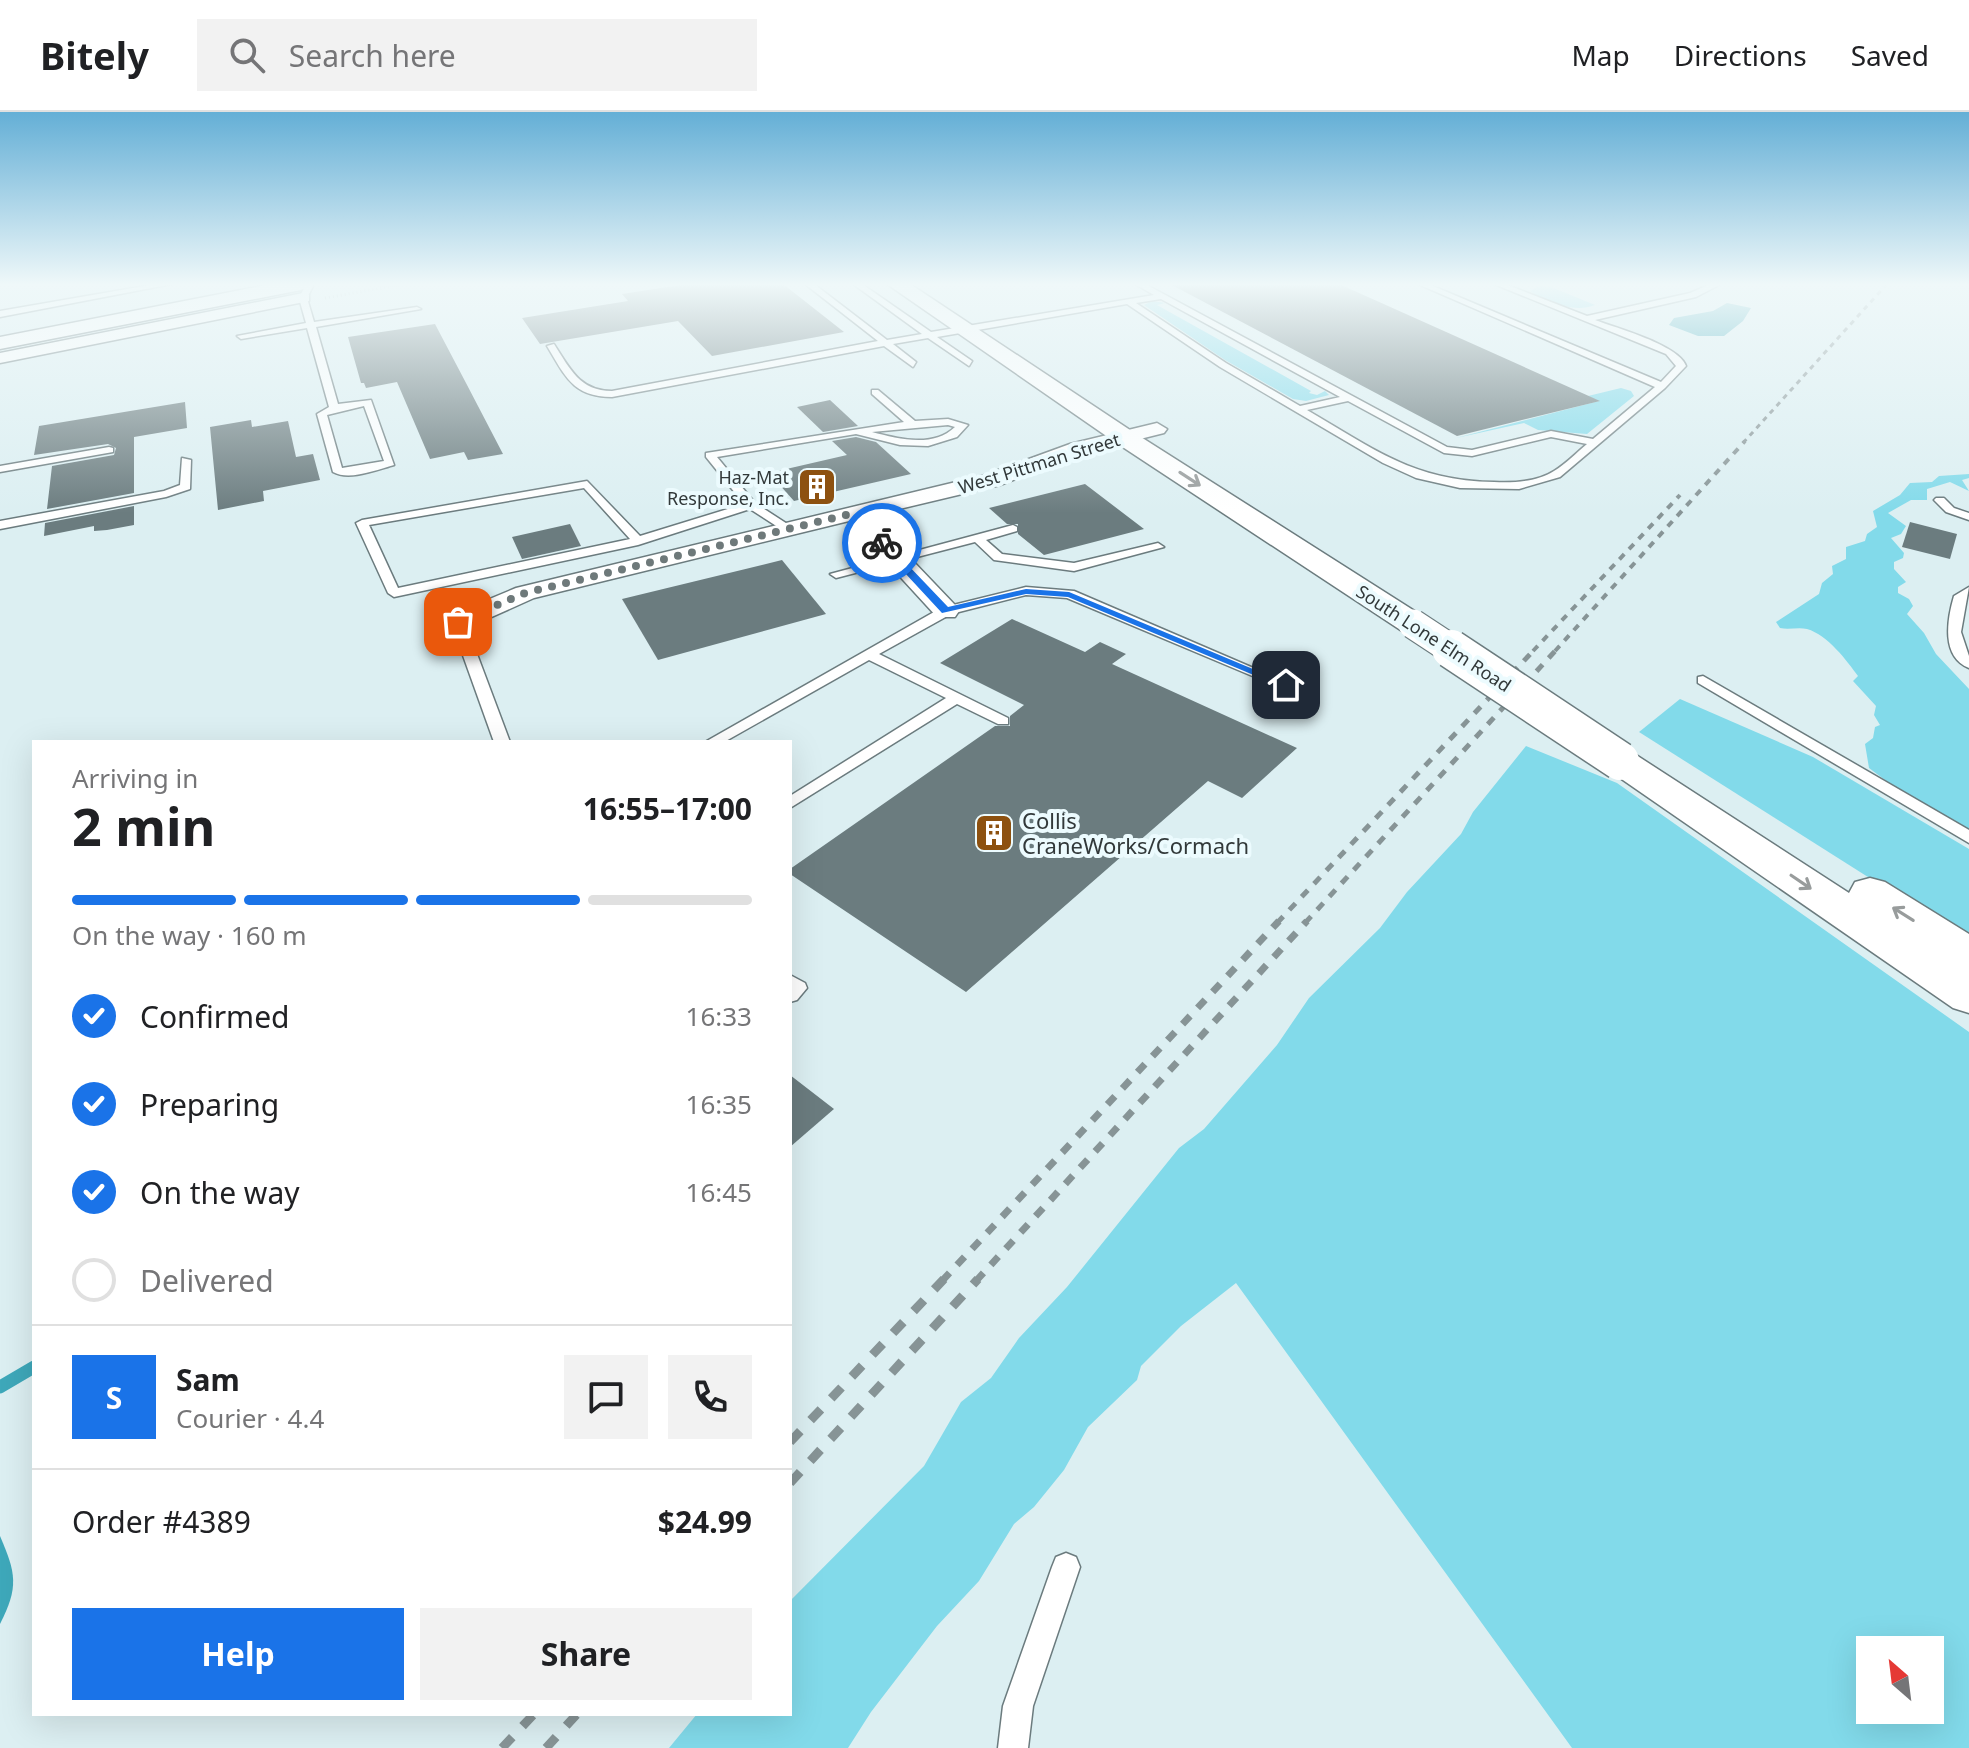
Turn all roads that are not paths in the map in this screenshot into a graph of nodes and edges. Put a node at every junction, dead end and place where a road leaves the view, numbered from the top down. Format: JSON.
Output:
{"nodes":[{"id":1,"x":321,"y":360,"type":"edge"},
{"id":2,"x":561,"y":360,"type":"edge"},
{"id":3,"x":792,"y":360,"type":"edge"},
{"id":4,"x":908,"y":360,"type":"edge"},
{"id":5,"x":965,"y":360,"type":"edge"},
{"id":6,"x":1011,"y":360,"type":"edge"},
{"id":7,"x":1052,"y":360,"type":"edge"},
{"id":8,"x":1216,"y":360,"type":"edge"},
{"id":9,"x":1280,"y":360,"type":"edge"},
{"id":10,"x":1602,"y":360,"type":"edge"},
{"id":11,"x":1678,"y":360,"type":"edge"},
{"id":12,"x":969,"y":363,"type":"dead end"},
{"id":13,"x":913,"y":364,"type":"dead end"},
{"id":14,"x":1662,"y":386,"type":"junction"},
{"id":15,"x":875,"y":392,"type":"dead end"},
{"id":16,"x":1349,"y":398,"type":"junction"},
{"id":17,"x":334,"y":408,"type":"junction"},
{"id":18,"x":1299,"y":409,"type":"junction"},
{"id":19,"x":914,"y":425,"type":"junction"},
{"id":20,"x":1157,"y":429,"type":"junction"},
{"id":21,"x":860,"y":432,"type":"junction"},
{"id":22,"x":1124,"y":437,"type":"junction"},
{"id":23,"x":1595,"y":442,"type":"junction"},
{"id":24,"x":109,"y":450,"type":"dead end"},
{"id":25,"x":186,"y":460,"type":"dead end"},
{"id":26,"x":0,"y":469,"type":"edge"},
{"id":27,"x":1940,"y":500,"type":"dead end"},
{"id":28,"x":751,"y":505,"type":"junction"},
{"id":29,"x":854,"y":513,"type":"junction"},
{"id":30,"x":1969,"y":517,"type":"edge"},
{"id":31,"x":0,"y":525,"type":"edge"},
{"id":32,"x":788,"y":529,"type":"junction"},
{"id":33,"x":1013,"y":529,"type":"dead end"},
{"id":34,"x":977,"y":538,"type":"junction"},
{"id":35,"x":638,"y":541,"type":"junction"},
{"id":36,"x":1158,"y":547,"type":"dead end"},
{"id":37,"x":896,"y":558,"type":"junction"},
{"id":38,"x":836,"y":574,"type":"dead end"},
{"id":39,"x":1969,"y":591,"type":"edge"},
{"id":40,"x":946,"y":611,"type":"junction"},
{"id":41,"x":1425,"y":618,"type":"junction"},
{"id":42,"x":458,"y":622,"type":"joint"},
{"id":43,"x":868,"y":654,"type":"junction"},
{"id":44,"x":1969,"y":664,"type":"edge"},
{"id":45,"x":1703,"y":680,"type":"dead end"},
{"id":46,"x":1286,"y":685,"type":"dead end"},
{"id":47,"x":957,"y":698,"type":"junction"},
{"id":48,"x":1003,"y":721,"type":"dead end"},
{"id":49,"x":501,"y":740,"type":"edge"},
{"id":50,"x":717,"y":740,"type":"edge"},
{"id":51,"x":1627,"y":752,"type":"junction"},
{"id":52,"x":792,"y":802,"type":"edge"},
{"id":53,"x":1969,"y":837,"type":"edge"},
{"id":54,"x":1969,"y":956,"type":"edge"},
{"id":55,"x":1969,"y":995,"type":"edge"},
{"id":56,"x":1066,"y":1567,"type":"dead end"},
{"id":57,"x":1013,"y":1748,"type":"edge"}],
"edges":[{"from":1,"to":17,"type":"lane"},
{"from":2,"to":3,"type":"lane"},
{"from":4,"to":13,"type":"lane"},
{"from":5,"to":12,"type":"lane"},
{"from":6,"to":22,"type":"main road","name":"South Lone Elm Road"},
{"from":7,"to":20,"type":"main road","name":"South Lone Elm Road"},
{"from":8,"to":18,"type":"lane"},
{"from":9,"to":16,"type":"lane"},
{"from":10,"to":14,"type":"lane"},
{"from":11,"to":14,"type":"lane"},
{"from":14,"to":23,"type":"lane"},
{"from":15,"to":19,"type":"lane"},
{"from":16,"to":18,"type":"lane"},
{"from":16,"to":23,"type":"lane"},
{"from":17,"to":17,"type":"lane"},
{"from":18,"to":23,"type":"lane"},
{"from":19,"to":21,"type":"lane"},
{"from":19,"to":21,"type":"lane"},
{"from":20,"to":22,"type":"street","name":"West Pittman Street"},
{"from":20,"to":41,"type":"main road","name":"South Lone Elm Road"},
{"from":21,"to":28,"type":"lane"},
{"from":22,"to":29,"type":"street","name":"West Pittman Street"},
{"from":22,"to":41,"type":"main road","name":"South Lone Elm Road","one_way":true},
{"from":24,"to":26,"type":"lane"},
{"from":25,"to":31,"type":"lane"},
{"from":27,"to":30,"type":"lane"},
{"from":28,"to":32,"type":"lane"},
{"from":28,"to":35,"type":"lane"},
{"from":29,"to":32,"type":"street","name":"West Pittman Street"},
{"from":29,"to":37,"type":"street"},
{"from":32,"to":42,"type":"street","name":"West Pittman Street"},
{"from":33,"to":34,"type":"lane"},
{"from":34,"to":36,"type":"lane"},
{"from":34,"to":37,"type":"lane"},
{"from":35,"to":35,"type":"lane"},
{"from":37,"to":38,"type":"lane"},
{"from":37,"to":40,"type":"street"},
{"from":39,"to":44,"type":"lane"},
{"from":40,"to":43,"type":"lane"},
{"from":40,"to":46,"type":"lane"},
{"from":41,"to":51,"type":"main road","name":"South Lone Elm Road","bridge":true},
{"from":42,"to":49,"type":"lane"},
{"from":43,"to":47,"type":"lane"},
{"from":43,"to":50,"type":"lane"},
{"from":45,"to":53,"type":"lane"},
{"from":47,"to":48,"type":"lane"},
{"from":47,"to":52,"type":"lane"},
{"from":54,"to":51,"type":"main road","name":"South Lone Elm Road","one_way":true},
{"from":51,"to":55,"type":"main road","name":"South Lone Elm Road","one_way":true},
{"from":56,"to":57,"type":"lane"}]}
